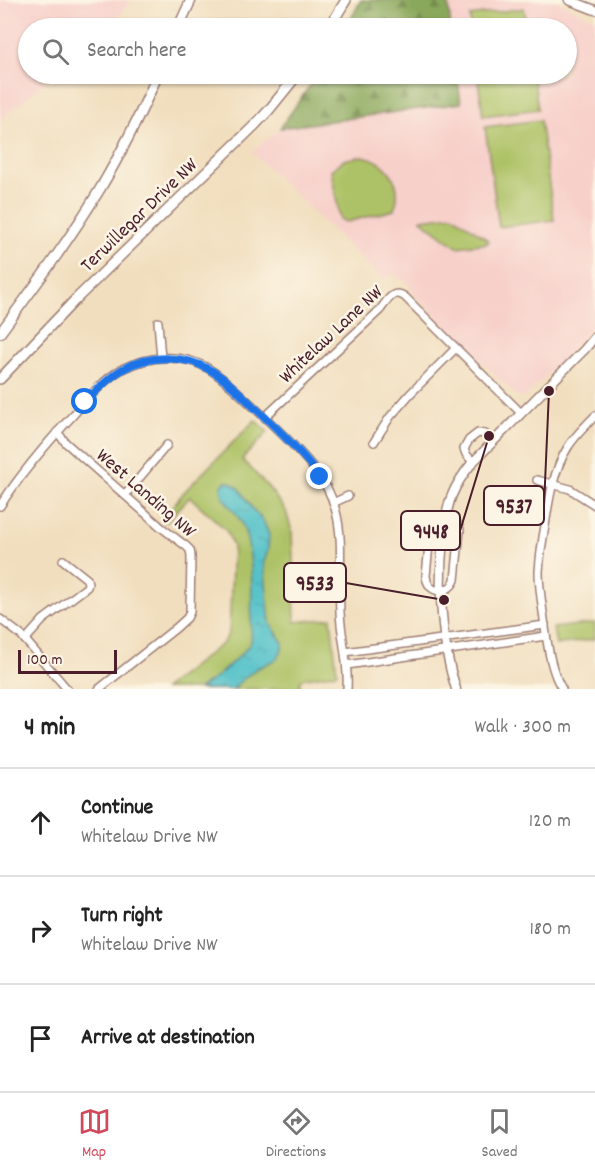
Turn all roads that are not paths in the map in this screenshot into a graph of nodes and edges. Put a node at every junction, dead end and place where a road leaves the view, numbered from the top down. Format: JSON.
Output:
{"nodes":[{"id":1,"x":191,"y":0,"type":"edge"},
{"id":2,"x":346,"y":0,"type":"edge"},
{"id":3,"x":569,"y":0,"type":"edge"},
{"id":4,"x":595,"y":10,"type":"edge"},
{"id":5,"x":183,"y":18,"type":"edge"},
{"id":6,"x":335,"y":18,"type":"edge"},
{"id":7,"x":153,"y":84,"type":"edge"},
{"id":8,"x":290,"y":84,"type":"edge"},
{"id":9,"x":158,"y":322,"type":"dead end"},
{"id":10,"x":0,"y":333,"type":"edge"},
{"id":11,"x":595,"y":337,"type":"edge"},
{"id":12,"x":456,"y":348,"type":"junction"},
{"id":13,"x":161,"y":358,"type":"junction"},
{"id":14,"x":0,"y":379,"type":"edge"},
{"id":15,"x":521,"y":413,"type":"junction"},
{"id":16,"x":595,"y":416,"type":"edge"},
{"id":17,"x":265,"y":417,"type":"junction"},
{"id":18,"x":57,"y":432,"type":"junction"},
{"id":19,"x":493,"y":441,"type":"junction"},
{"id":20,"x":374,"y":442,"type":"dead end"},
{"id":21,"x":167,"y":445,"type":"dead end"},
{"id":22,"x":473,"y":462,"type":"junction"},
{"id":23,"x":537,"y":480,"type":"dead end"},
{"id":24,"x":552,"y":484,"type":"junction"},
{"id":25,"x":125,"y":495,"type":"junction"},
{"id":26,"x":348,"y":496,"type":"dead end"},
{"id":27,"x":333,"y":503,"type":"junction"},
{"id":28,"x":595,"y":505,"type":"edge"},
{"id":29,"x":0,"y":506,"type":"edge"},
{"id":30,"x":445,"y":521,"type":"junction"},
{"id":31,"x":63,"y":560,"type":"dead end"},
{"id":32,"x":440,"y":590,"type":"junction"},
{"id":33,"x":0,"y":619,"type":"edge"},
{"id":34,"x":545,"y":625,"type":"junction"},
{"id":35,"x":546,"y":636,"type":"junction"},
{"id":36,"x":446,"y":639,"type":"junction"},
{"id":37,"x":25,"y":640,"type":"junction"},
{"id":38,"x":447,"y":650,"type":"junction"},
{"id":39,"x":345,"y":652,"type":"junction"},
{"id":40,"x":347,"y":664,"type":"junction"},
{"id":41,"x":67,"y":689,"type":"edge"},
{"id":42,"x":99,"y":689,"type":"edge"},
{"id":43,"x":347,"y":689,"type":"edge"},
{"id":44,"x":456,"y":689,"type":"edge"},
{"id":45,"x":562,"y":689,"type":"edge"}],
"edges":[{"from":1,"to":5,"type":"main road"},
{"from":2,"to":6,"type":"main road"},
{"from":3,"to":4,"type":"street"},
{"from":7,"to":10,"type":"main road","name":"Terwillegar Drive NW"},
{"from":8,"to":14,"type":"main road","name":"Terwillegar Drive NW"},
{"from":9,"to":13,"type":"street"},
{"from":11,"to":15,"type":"street"},
{"from":12,"to":15,"type":"street","name":"Whitelaw Lane NW"},
{"from":12,"to":17,"type":"street","name":"Whitelaw Lane NW"},
{"from":12,"to":20,"type":"street"},
{"from":13,"to":17,"type":"street"},
{"from":13,"to":18,"type":"street"},
{"from":15,"to":19,"type":"street"},
{"from":16,"to":24,"type":"street"},
{"from":17,"to":27,"type":"street"},
{"from":18,"to":25,"type":"street","name":"West Landing NW"},
{"from":18,"to":29,"type":"street"},
{"from":19,"to":22,"type":"street"},
{"from":19,"to":22,"type":"street"},
{"from":21,"to":25,"type":"street"},
{"from":22,"to":30,"type":"street"},
{"from":23,"to":24,"type":"street"},
{"from":24,"to":28,"type":"street"},
{"from":24,"to":34,"type":"street"},
{"from":25,"to":42,"type":"street","name":"West Landing NW"},
{"from":26,"to":27,"type":"street"},
{"from":27,"to":39,"type":"street"},
{"from":30,"to":32,"type":"street"},
{"from":30,"to":32,"type":"street"},
{"from":30,"to":32,"type":"street"},
{"from":31,"to":37,"type":"street"},
{"from":32,"to":36,"type":"street"},
{"from":33,"to":37,"type":"street"},
{"from":34,"to":35,"type":"street"},
{"from":34,"to":36,"type":"street"},
{"from":35,"to":38,"type":"street"},
{"from":35,"to":45,"type":"street"},
{"from":36,"to":38,"type":"street"},
{"from":36,"to":39,"type":"street"},
{"from":37,"to":41,"type":"street"},
{"from":38,"to":40,"type":"street"},
{"from":38,"to":44,"type":"street"},
{"from":39,"to":40,"type":"street"},
{"from":40,"to":43,"type":"street"}]}
